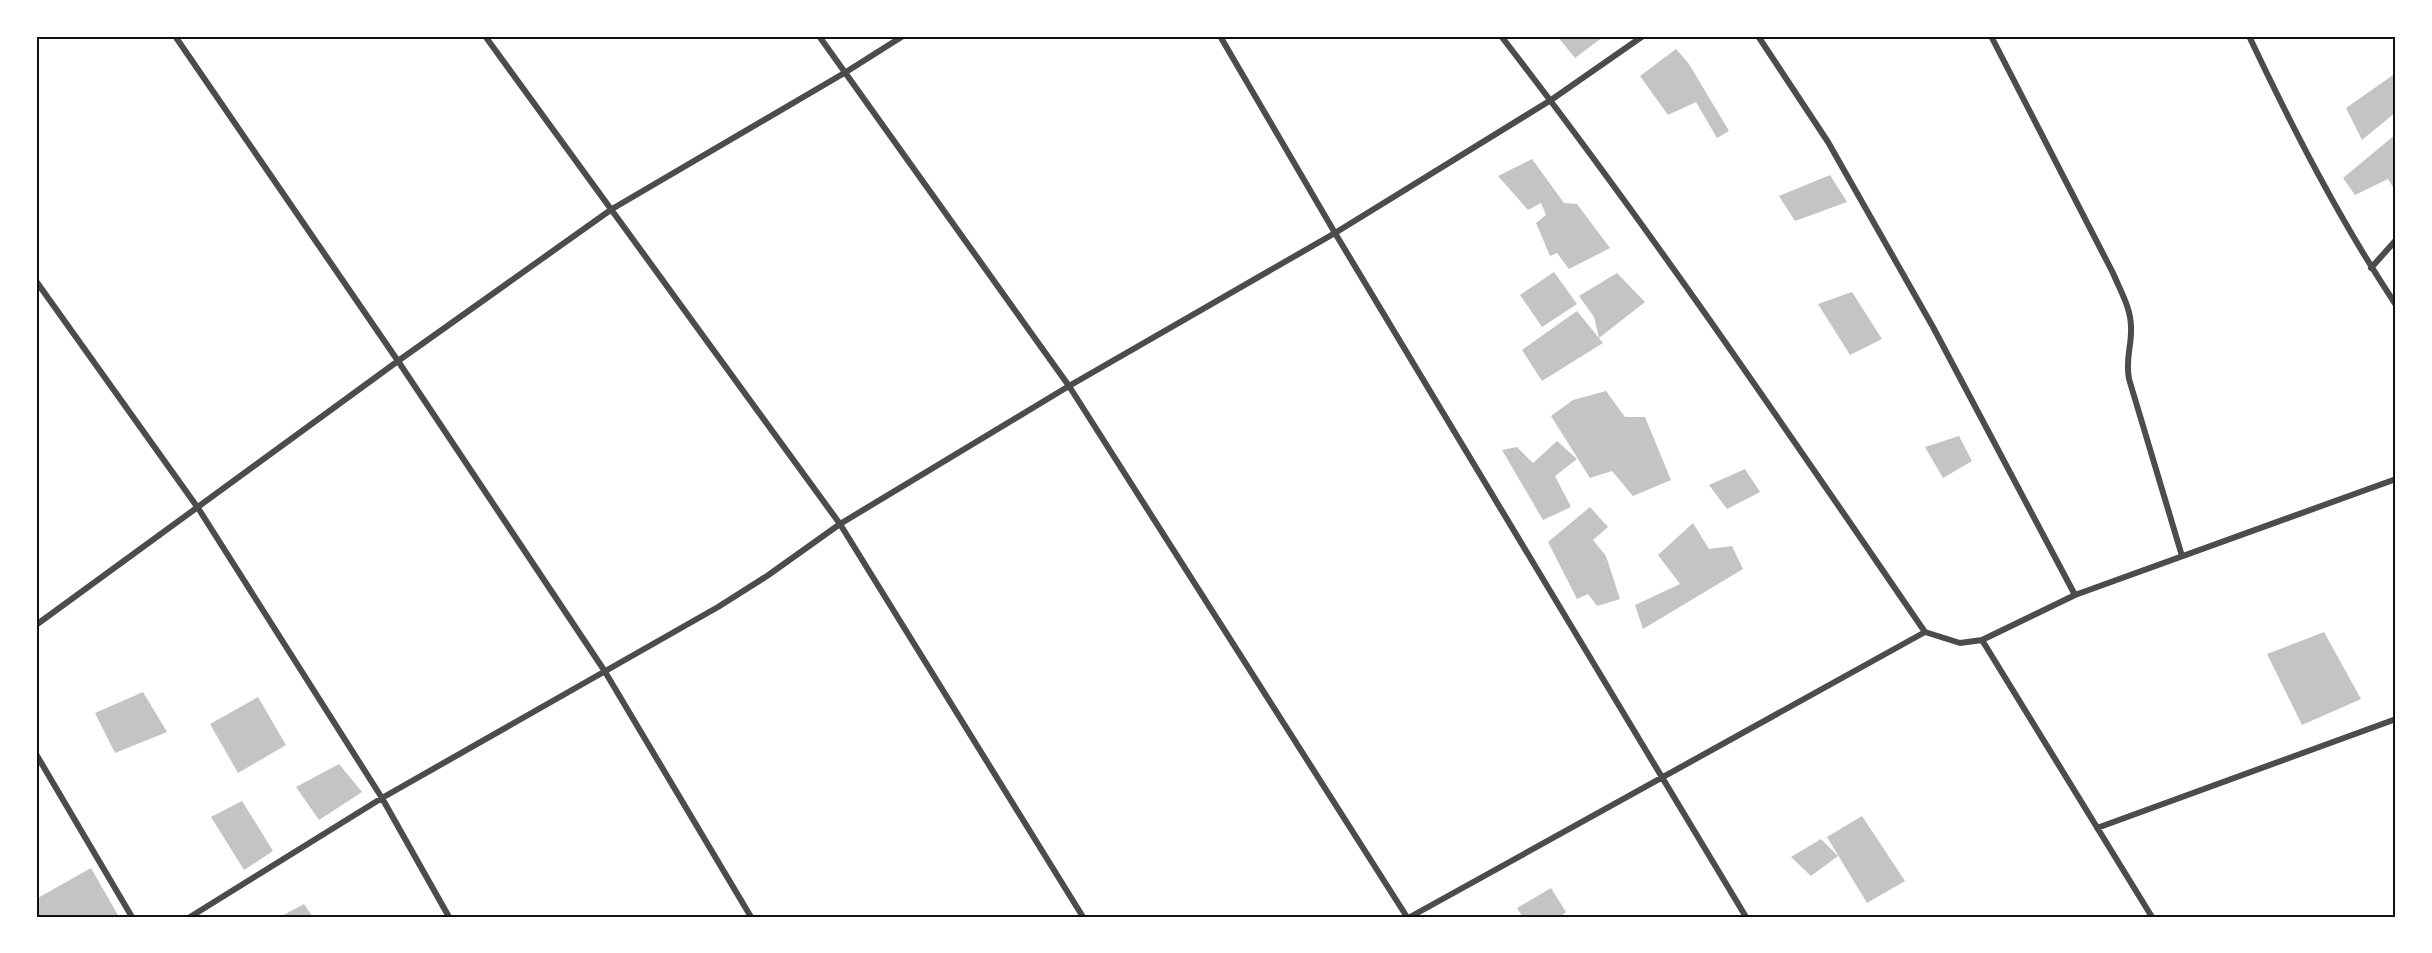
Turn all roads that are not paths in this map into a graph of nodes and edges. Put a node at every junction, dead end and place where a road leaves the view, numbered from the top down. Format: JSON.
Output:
{"nodes":[{"id":1,"x":175,"y":36,"type":"edge"},
{"id":2,"x":485,"y":36,"type":"edge"},
{"id":3,"x":819,"y":36,"type":"edge"},
{"id":4,"x":903,"y":36,"type":"edge"},
{"id":5,"x":1220,"y":36,"type":"edge"},
{"id":6,"x":1501,"y":36,"type":"edge"},
{"id":7,"x":1643,"y":36,"type":"edge"},
{"id":8,"x":1758,"y":36,"type":"edge"},
{"id":9,"x":1991,"y":36,"type":"edge"},
{"id":10,"x":2249,"y":36,"type":"edge"},
{"id":11,"x":846,"y":72,"type":"junction"},
{"id":12,"x":1551,"y":100,"type":"junction"},
{"id":13,"x":612,"y":209,"type":"junction"},
{"id":14,"x":1335,"y":232,"type":"junction"},
{"id":15,"x":2396,"y":240,"type":"edge"},
{"id":16,"x":2371,"y":268,"type":"junction"},
{"id":17,"x":36,"y":281,"type":"edge"},
{"id":18,"x":2396,"y":305,"type":"edge"},
{"id":19,"x":398,"y":361,"type":"junction"},
{"id":20,"x":1069,"y":386,"type":"junction"},
{"id":21,"x":2396,"y":479,"type":"edge"},
{"id":22,"x":198,"y":508,"type":"junction"},
{"id":23,"x":840,"y":525,"type":"junction"},
{"id":24,"x":2182,"y":556,"type":"junction"},
{"id":25,"x":2075,"y":596,"type":"junction"},
{"id":26,"x":36,"y":625,"type":"edge"},
{"id":27,"x":1925,"y":632,"type":"junction"},
{"id":28,"x":1982,"y":640,"type":"junction"},
{"id":29,"x":604,"y":670,"type":"junction"},
{"id":30,"x":2396,"y":719,"type":"edge"},
{"id":31,"x":36,"y":754,"type":"edge"},
{"id":32,"x":1664,"y":777,"type":"junction"},
{"id":33,"x":382,"y":798,"type":"junction"},
{"id":34,"x":2097,"y":828,"type":"junction"},
{"id":35,"x":132,"y":917,"type":"edge"},
{"id":36,"x":190,"y":917,"type":"edge"},
{"id":37,"x":449,"y":917,"type":"edge"},
{"id":38,"x":751,"y":917,"type":"edge"},
{"id":39,"x":1083,"y":917,"type":"edge"},
{"id":40,"x":1409,"y":917,"type":"edge"},
{"id":41,"x":1746,"y":917,"type":"edge"},
{"id":42,"x":2152,"y":917,"type":"edge"}],
"edges":[{"from":1,"to":19,"type":"street"},
{"from":2,"to":13,"type":"street"},
{"from":3,"to":11,"type":"street"},
{"from":4,"to":11,"type":"street"},
{"from":5,"to":14,"type":"street"},
{"from":6,"to":12,"type":"street"},
{"from":7,"to":12,"type":"street"},
{"from":8,"to":25,"type":"street"},
{"from":9,"to":24,"type":"street"},
{"from":10,"to":16,"type":"street"},
{"from":11,"to":13,"type":"street"},
{"from":11,"to":20,"type":"street"},
{"from":12,"to":14,"type":"street"},
{"from":12,"to":27,"type":"street"},
{"from":13,"to":19,"type":"street"},
{"from":13,"to":23,"type":"street"},
{"from":14,"to":20,"type":"street"},
{"from":14,"to":32,"type":"street"},
{"from":15,"to":16,"type":"street"},
{"from":16,"to":18,"type":"street"},
{"from":17,"to":22,"type":"street"},
{"from":19,"to":22,"type":"street"},
{"from":19,"to":29,"type":"street"},
{"from":20,"to":23,"type":"street"},
{"from":20,"to":40,"type":"street"},
{"from":21,"to":24,"type":"street"},
{"from":22,"to":26,"type":"street"},
{"from":22,"to":33,"type":"street"},
{"from":23,"to":29,"type":"street"},
{"from":23,"to":39,"type":"street"},
{"from":24,"to":25,"type":"street"},
{"from":25,"to":28,"type":"street"},
{"from":27,"to":28,"type":"street"},
{"from":27,"to":32,"type":"street"},
{"from":28,"to":34,"type":"street"},
{"from":29,"to":33,"type":"street"},
{"from":29,"to":38,"type":"street"},
{"from":30,"to":34,"type":"street"},
{"from":31,"to":35,"type":"street"},
{"from":32,"to":40,"type":"street"},
{"from":32,"to":41,"type":"street"},
{"from":33,"to":36,"type":"street"},
{"from":33,"to":37,"type":"street"},
{"from":34,"to":42,"type":"street"}]}
